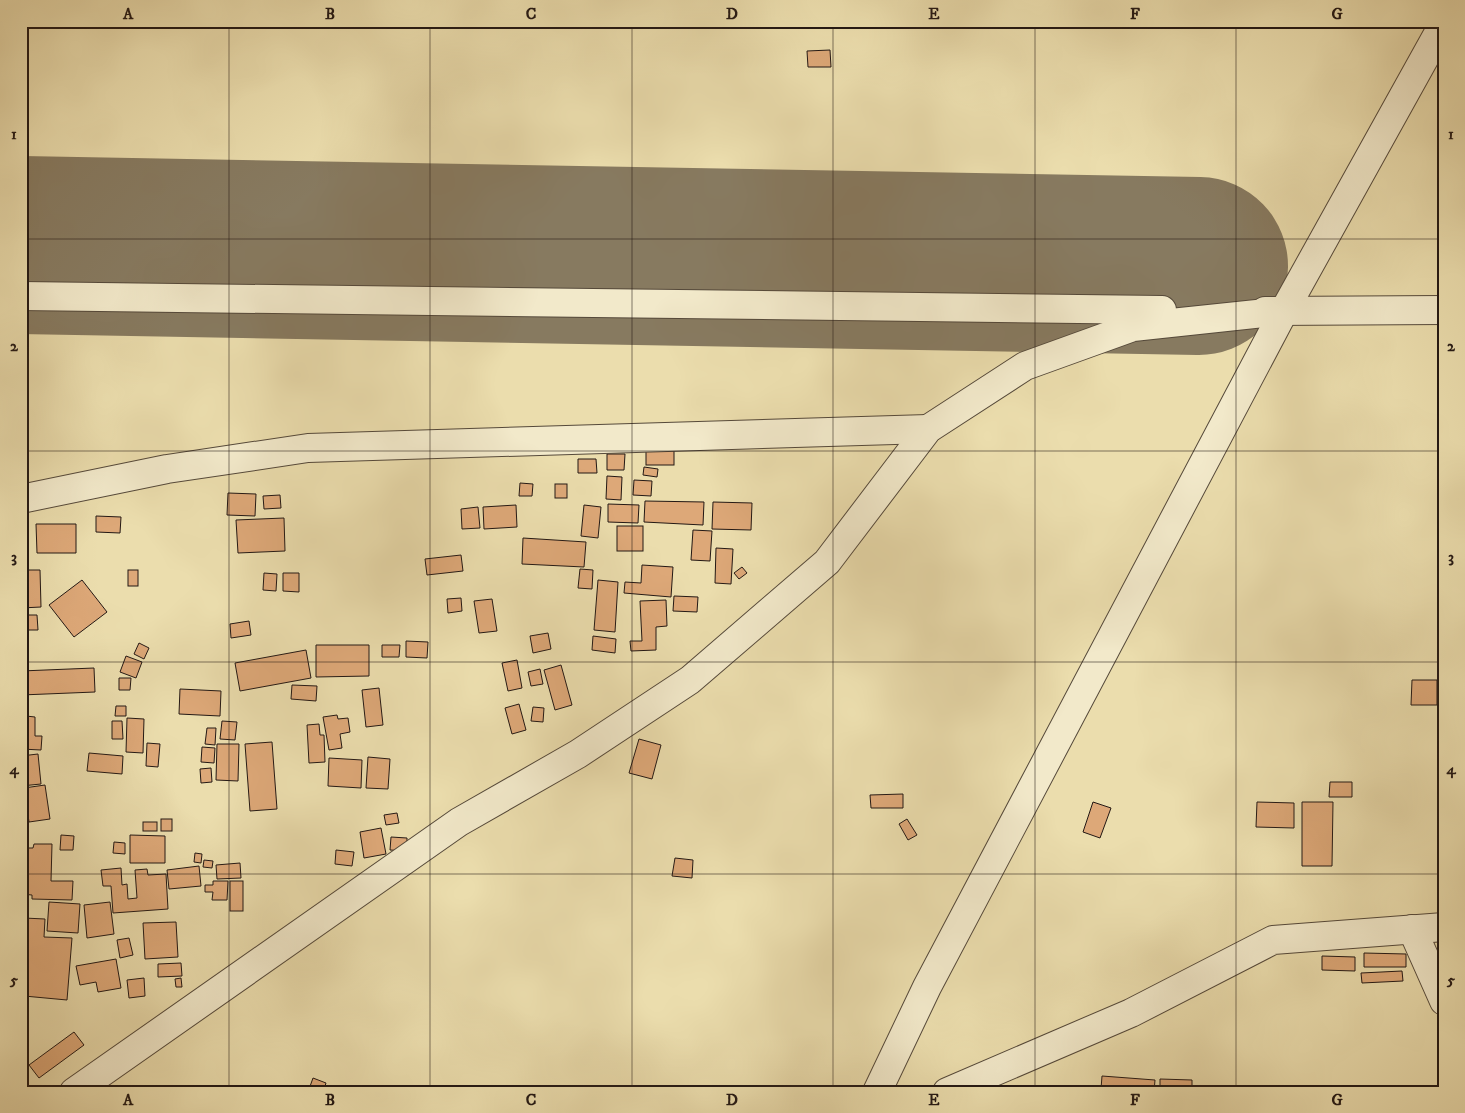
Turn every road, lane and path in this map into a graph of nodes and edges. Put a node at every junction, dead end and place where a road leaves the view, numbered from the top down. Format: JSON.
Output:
{"nodes":[{"id":1,"x":1444,"y":23,"type":"edge"},
{"id":2,"x":21,"y":296,"type":"edge"},
{"id":3,"x":1444,"y":310,"type":"edge"},
{"id":4,"x":1284,"y":311,"type":"junction"},
{"id":5,"x":928,"y":429,"type":"junction"},
{"id":6,"x":21,"y":499,"type":"edge"},
{"id":7,"x":1444,"y":927,"type":"edge"},
{"id":8,"x":1412,"y":929,"type":"junction"},
{"id":9,"x":1444,"y":1001,"type":"edge"},
{"id":10,"x":74,"y":1092,"type":"edge"},
{"id":11,"x":877,"y":1092,"type":"edge"},
{"id":12,"x":947,"y":1092,"type":"edge"}],
"edges":[{"from":1,"to":4,"type":"street"},
{"from":2,"to":4,"type":"street"},
{"from":3,"to":4,"type":"street"},
{"from":4,"to":5,"type":"street"},
{"from":4,"to":11,"type":"street"},
{"from":5,"to":6,"type":"street"},
{"from":5,"to":10,"type":"street"},
{"from":7,"to":8,"type":"street"},
{"from":8,"to":9,"type":"street"},
{"from":8,"to":12,"type":"street"}]}
